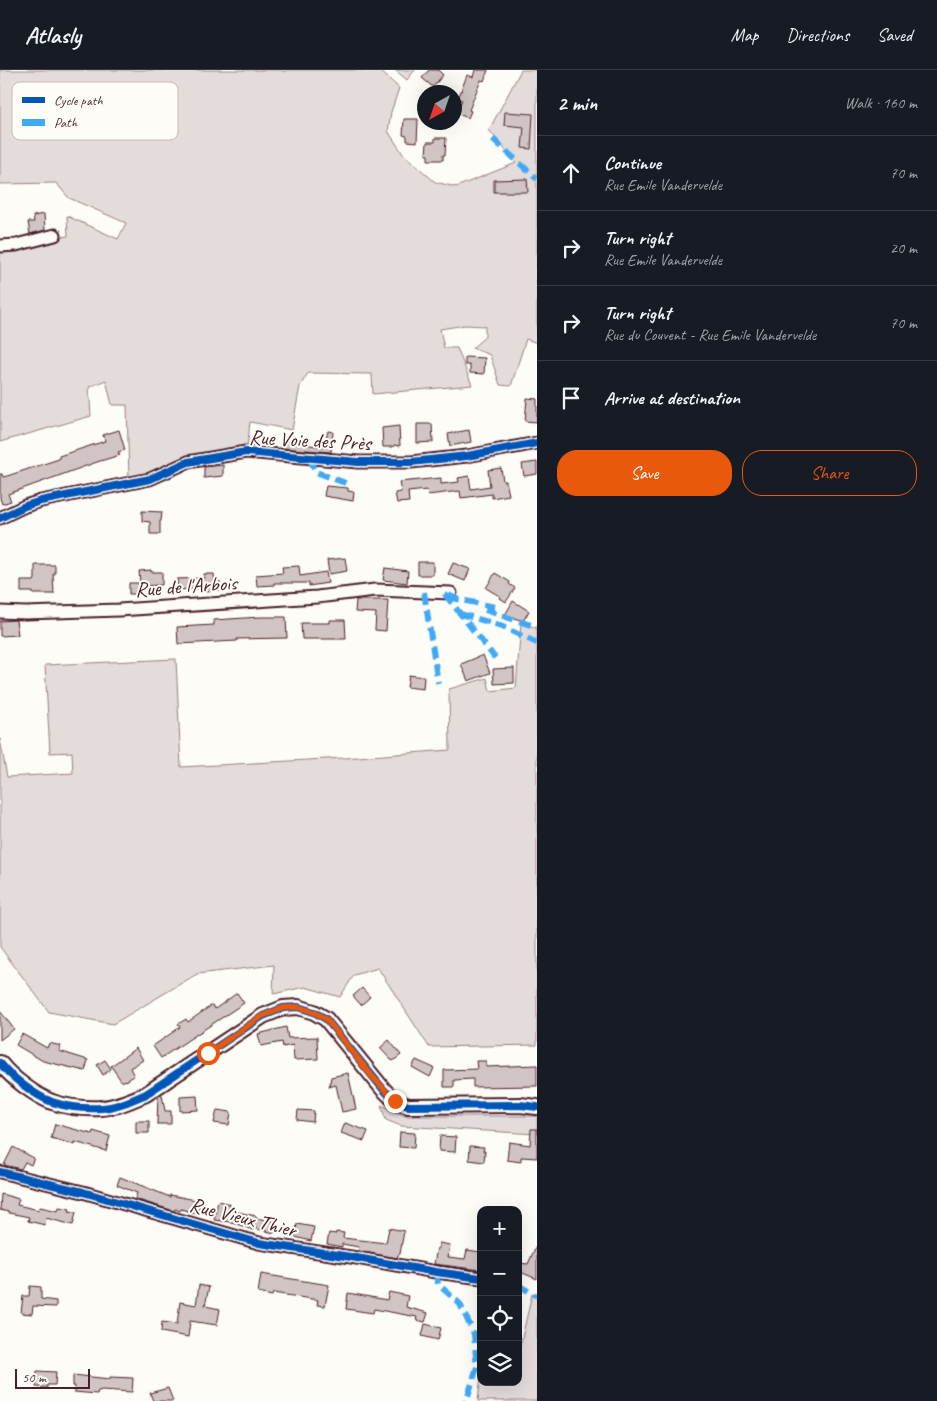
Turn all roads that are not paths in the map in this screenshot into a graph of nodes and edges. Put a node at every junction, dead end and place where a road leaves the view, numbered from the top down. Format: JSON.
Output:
{"nodes":[{"id":1,"x":55,"y":235,"type":"dead end"},
{"id":2,"x":0,"y":246,"type":"edge"},
{"id":3,"x":537,"y":443,"type":"edge"},
{"id":4,"x":0,"y":518,"type":"edge"},
{"id":5,"x":451,"y":593,"type":"dead end"},
{"id":6,"x":0,"y":612,"type":"edge"},
{"id":7,"x":0,"y":1063,"type":"edge"},
{"id":8,"x":537,"y":1107,"type":"edge"},
{"id":9,"x":0,"y":1172,"type":"edge"},
{"id":10,"x":477,"y":1277,"type":"edge"}],
"edges":[{"from":1,"to":2,"type":"street"},
{"from":3,"to":4,"type":"street","name":"Rue Voie des Près"},
{"from":5,"to":6,"type":"street","name":"Rue de l'Arbois"},
{"from":7,"to":8,"type":"street"},
{"from":9,"to":10,"type":"street","name":"Rue Vieux Thier"}]}
